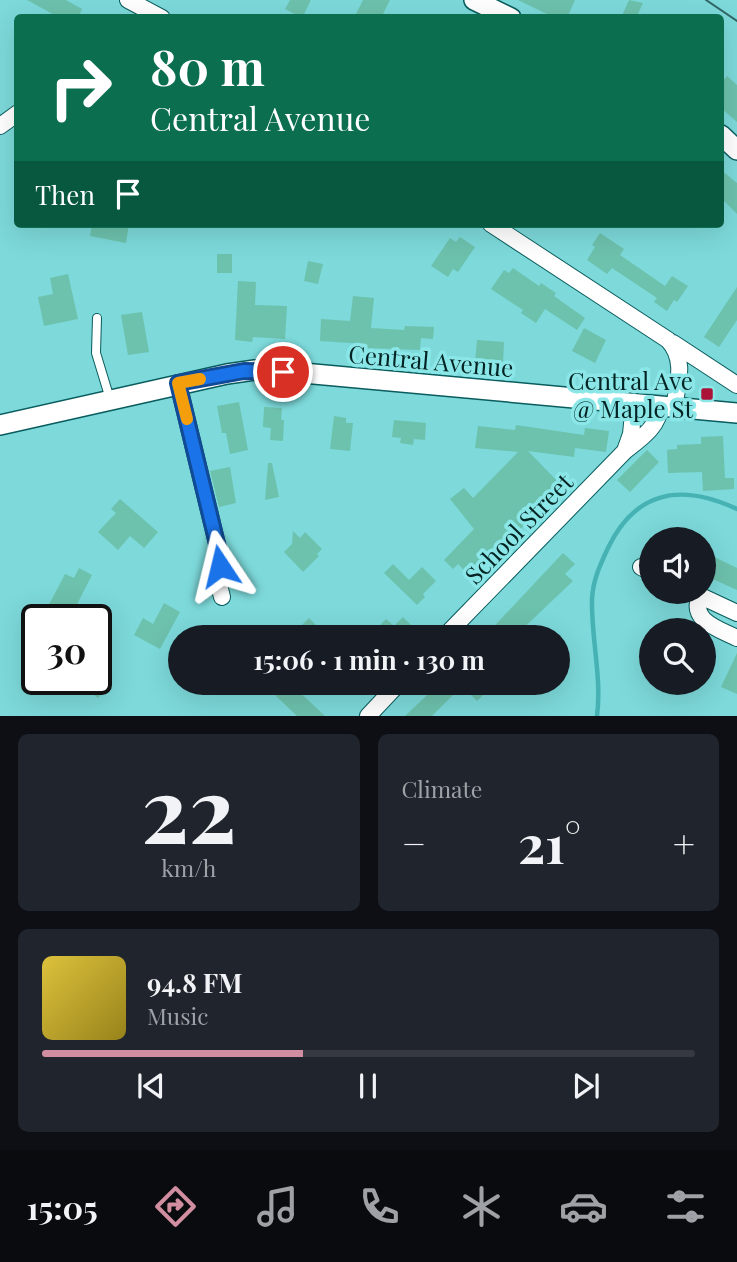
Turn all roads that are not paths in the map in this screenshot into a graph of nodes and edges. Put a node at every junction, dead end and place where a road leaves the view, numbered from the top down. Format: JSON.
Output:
{"nodes":[{"id":1,"x":128,"y":0,"type":"edge"},
{"id":2,"x":474,"y":0,"type":"edge"},
{"id":3,"x":154,"y":14,"type":"edge"},
{"id":4,"x":503,"y":14,"type":"edge"},
{"id":5,"x":724,"y":138,"type":"edge"},
{"id":6,"x":737,"y":150,"type":"edge"},
{"id":7,"x":497,"y":228,"type":"edge"},
{"id":8,"x":97,"y":318,"type":"dead end"},
{"id":9,"x":668,"y":340,"type":"junction"},
{"id":10,"x":178,"y":383,"type":"junction"},
{"id":11,"x":737,"y":385,"type":"edge"},
{"id":12,"x":110,"y":399,"type":"junction"},
{"id":13,"x":634,"y":403,"type":"junction"},
{"id":14,"x":667,"y":406,"type":"junction"},
{"id":15,"x":737,"y":413,"type":"edge"},
{"id":16,"x":0,"y":425,"type":"edge"},
{"id":17,"x":625,"y":451,"type":"junction"},
{"id":18,"x":222,"y":597,"type":"dead end"},
{"id":19,"x":716,"y":603,"type":"edge"},
{"id":20,"x":696,"y":604,"type":"edge"},
{"id":21,"x":737,"y":613,"type":"edge"},
{"id":22,"x":456,"y":625,"type":"edge"},
{"id":23,"x":737,"y":638,"type":"edge"},
{"id":24,"x":388,"y":695,"type":"edge"},
{"id":25,"x":368,"y":716,"type":"edge"}],
"edges":[{"from":1,"to":3,"type":"street"},
{"from":2,"to":4,"type":"street"},
{"from":5,"to":6,"type":"street"},
{"from":7,"to":9,"type":"street"},
{"from":8,"to":12,"type":"lane"},
{"from":9,"to":11,"type":"street"},
{"from":9,"to":14,"type":"street"},
{"from":10,"to":12,"type":"street","name":"Central Avenue"},
{"from":10,"to":13,"type":"street","name":"Central Avenue"},
{"from":10,"to":18,"type":"street"},
{"from":12,"to":16,"type":"street","name":"Central Avenue"},
{"from":13,"to":14,"type":"street","name":"Central Avenue"},
{"from":13,"to":17,"type":"street"},
{"from":14,"to":15,"type":"street","name":"Central Avenue"},
{"from":14,"to":17,"type":"street","name":"School Street"},
{"from":17,"to":22,"type":"street","name":"School Street"},
{"from":19,"to":21,"type":"street"},
{"from":20,"to":23,"type":"street"},
{"from":24,"to":25,"type":"street"}]}
